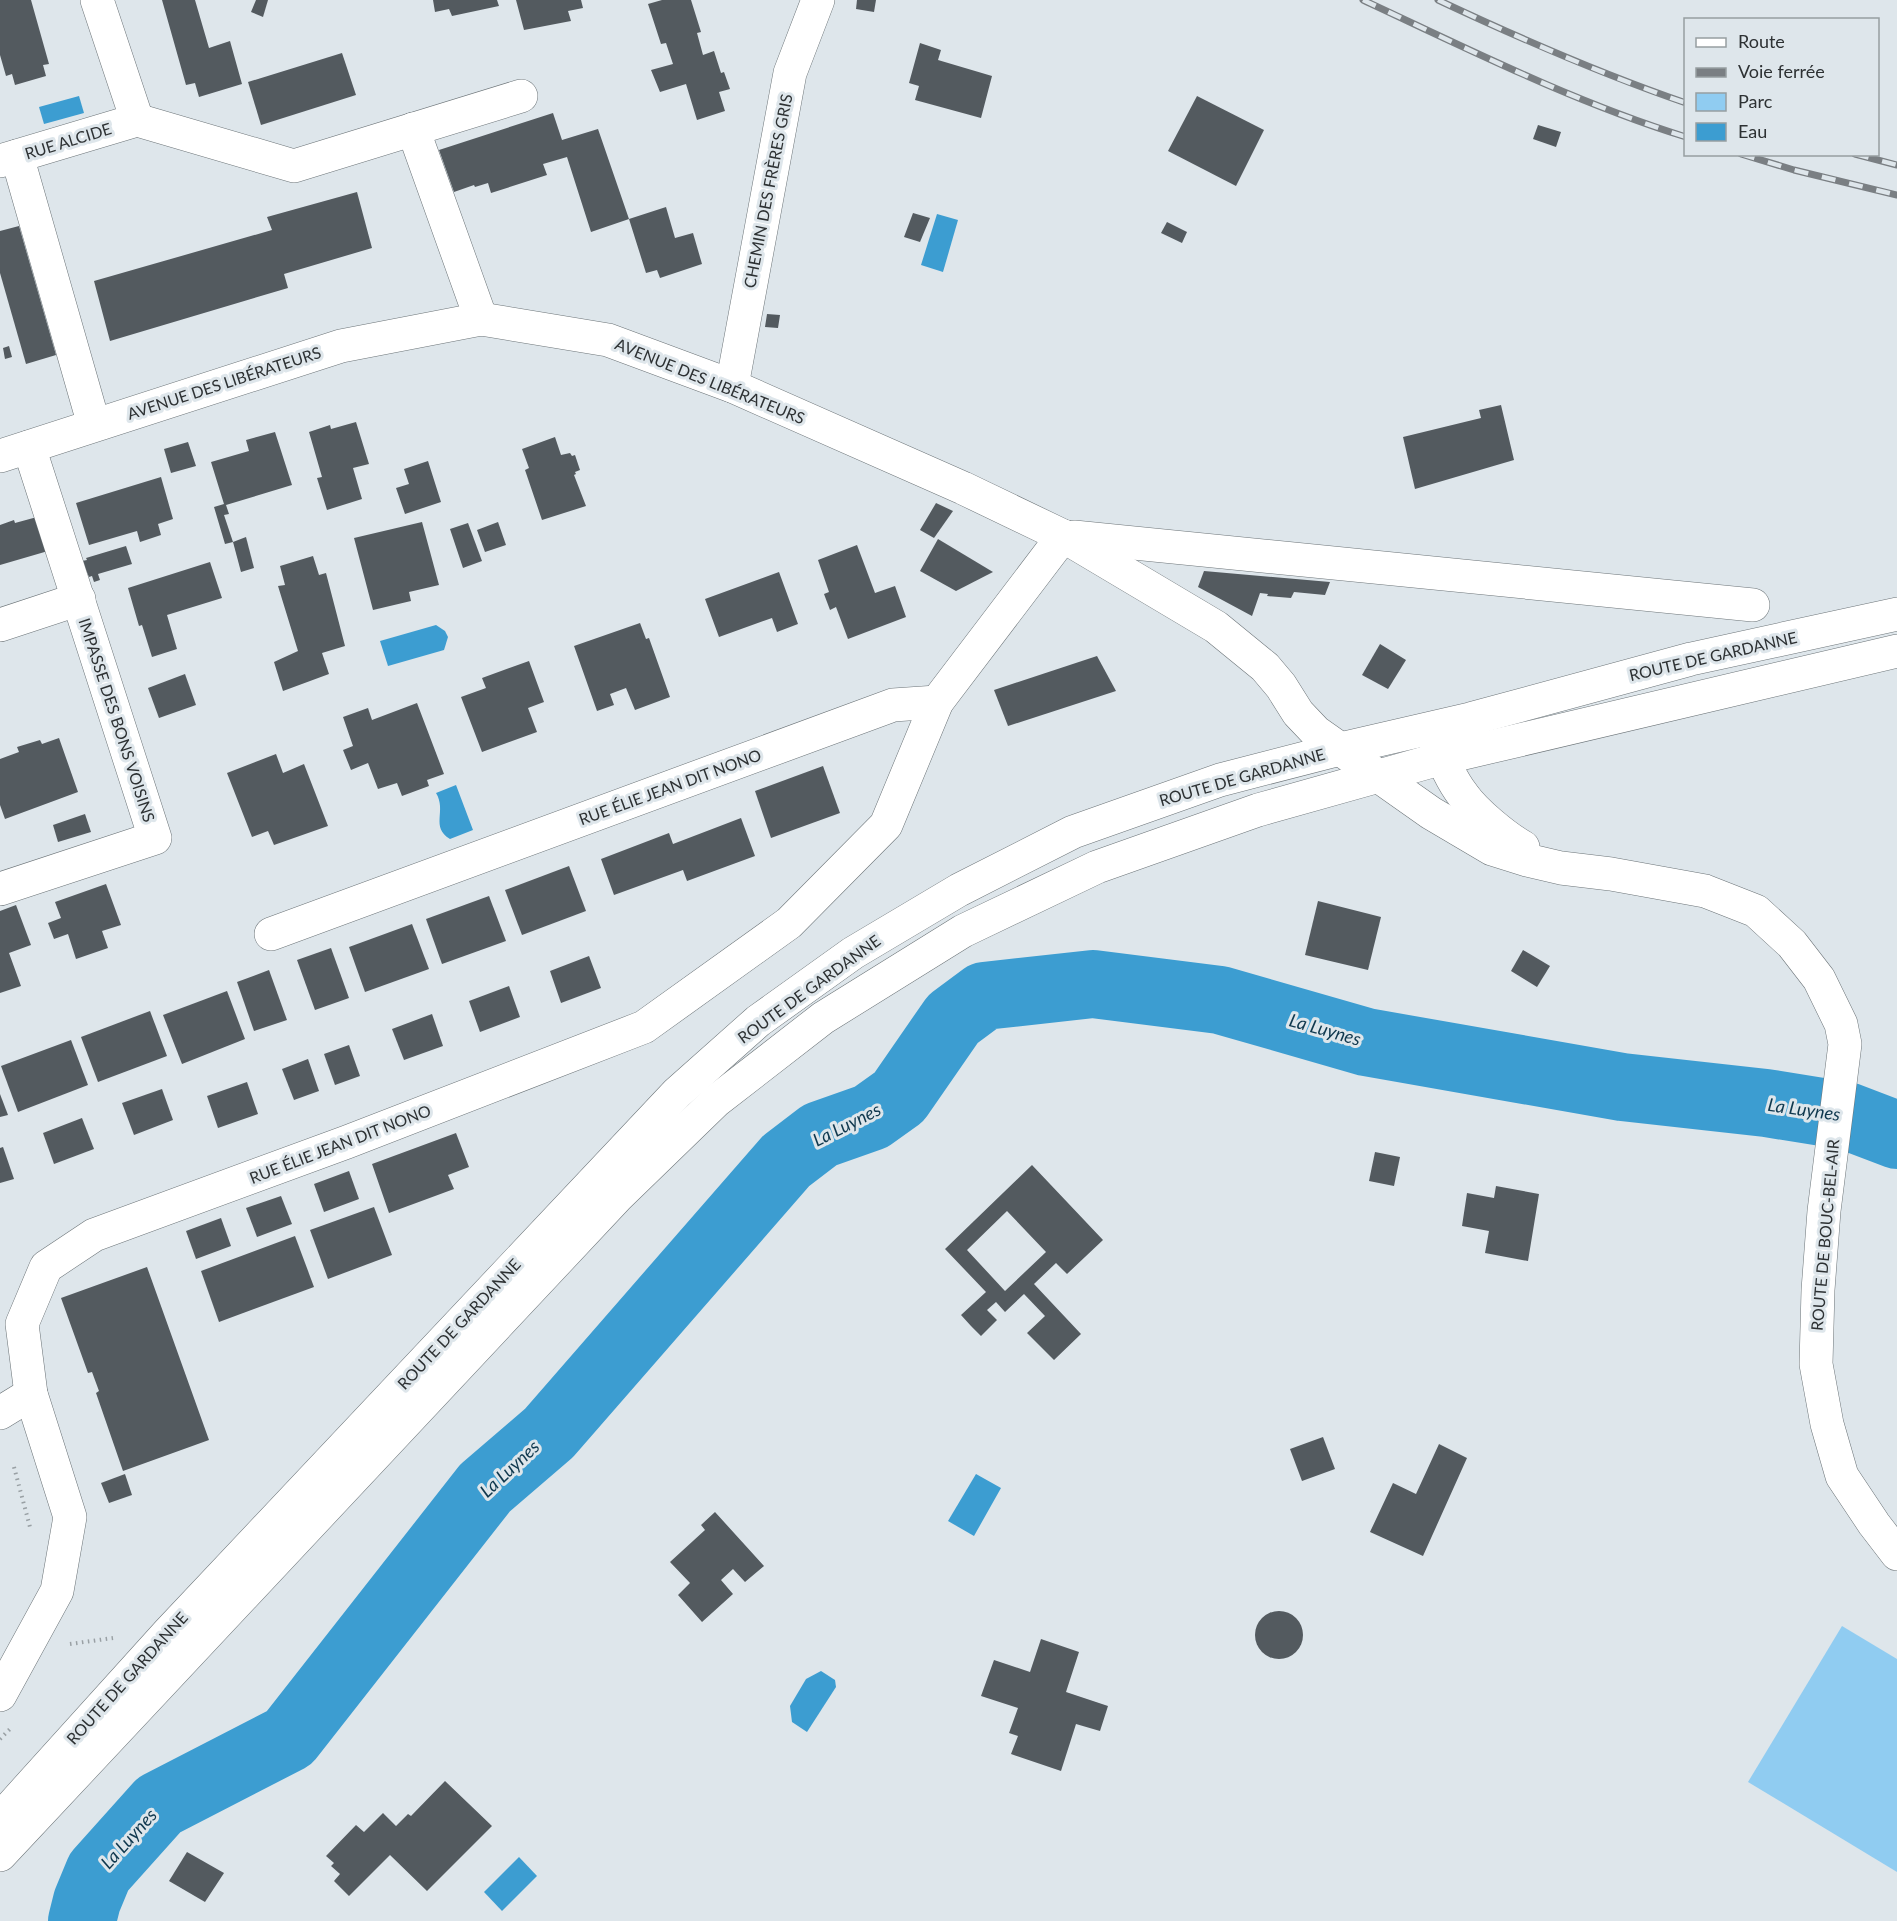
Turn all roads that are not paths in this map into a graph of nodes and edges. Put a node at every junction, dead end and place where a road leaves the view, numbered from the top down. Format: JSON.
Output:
{"nodes":[{"id":1,"x":97,"y":0,"type":"edge"},
{"id":2,"x":818,"y":0,"type":"edge"},
{"id":3,"x":521,"y":96,"type":"dead end"},
{"id":4,"x":137,"y":120,"type":"junction"},
{"id":5,"x":413,"y":129,"type":"junction"},
{"id":6,"x":8,"y":159,"type":"edge"},
{"id":7,"x":481,"y":319,"type":"junction"},
{"id":8,"x":732,"y":386,"type":"junction"},
{"id":9,"x":94,"y":425,"type":"junction"},
{"id":10,"x":14,"y":452,"type":"edge"},
{"id":11,"x":1063,"y":536,"type":"junction"},
{"id":12,"x":79,"y":599,"type":"junction"},
{"id":13,"x":1753,"y":605,"type":"dead end"},
{"id":14,"x":1897,"y":614,"type":"edge"},
{"id":15,"x":0,"y":625,"type":"edge"},
{"id":16,"x":1897,"y":651,"type":"edge"},
{"id":17,"x":937,"y":702,"type":"junction"},
{"id":18,"x":1431,"y":729,"type":"junction"},
{"id":19,"x":1340,"y":749,"type":"junction"},
{"id":20,"x":1443,"y":758,"type":"junction"},
{"id":21,"x":1377,"y":776,"type":"junction"},
{"id":22,"x":1561,"y":868,"type":"junction"},
{"id":23,"x":0,"y":889,"type":"edge"},
{"id":24,"x":271,"y":934,"type":"dead end"},
{"id":25,"x":31,"y":1394,"type":"junction"},
{"id":26,"x":0,"y":1413,"type":"edge"},
{"id":27,"x":1897,"y":1554,"type":"edge"},
{"id":28,"x":0,"y":1695,"type":"edge"},
{"id":29,"x":0,"y":1819,"type":"edge"},
{"id":30,"x":0,"y":1855,"type":"edge"}],
"edges":[{"from":1,"to":4,"type":"street"},
{"from":2,"to":8,"type":"street","name":"CHEMIN DES FRÈRES GRIS"},
{"from":3,"to":5,"type":"street"},
{"from":4,"to":5,"type":"street"},
{"from":4,"to":6,"type":"street","name":"RUE ALCIDE"},
{"from":5,"to":7,"type":"street"},
{"from":6,"to":9,"type":"street"},
{"from":7,"to":8,"type":"street","name":"AVENUE DES LIBÉRATEURS"},
{"from":7,"to":9,"type":"street","name":"AVENUE DES LIBÉRATEURS"},
{"from":8,"to":11,"type":"street","name":"AVENUE DES LIBÉRATEURS"},
{"from":9,"to":10,"type":"street","name":"AVENUE DES LIBÉRATEURS"},
{"from":10,"to":12,"type":"street","name":"IMPASSE DES BONS VOISINS"},
{"from":11,"to":13,"type":"street"},
{"from":11,"to":17,"type":"street","name":"RUE ÉLIE JEAN DIT NONO"},
{"from":11,"to":19,"type":"street","name":"AVENUE DES LIBÉRATEURS"},
{"from":12,"to":15,"type":"street"},
{"from":12,"to":23,"type":"street","name":"IMPASSE DES BONS VOISINS"},
{"from":14,"to":18,"type":"street","name":"ROUTE DE GARDANNE"},
{"from":16,"to":20,"type":"street","name":"ROUTE DE GARDANNE"},
{"from":17,"to":24,"type":"street","name":"RUE ÉLIE JEAN DIT NONO"},
{"from":17,"to":25,"type":"street","name":"RUE ÉLIE JEAN DIT NONO"},
{"from":18,"to":19,"type":"street","name":"ROUTE DE GARDANNE"},
{"from":18,"to":20,"type":"street","name":"ROUTE DE BOUC-BEL-AIR"},
{"from":19,"to":21,"type":"street","name":"AVENUE DES LIBÉRATEURS"},
{"from":19,"to":29,"type":"street","name":"ROUTE DE GARDANNE"},
{"from":20,"to":21,"type":"street","name":"ROUTE DE GARDANNE"},
{"from":20,"to":22,"type":"street","name":"ROUTE DE BOUC-BEL-AIR"},
{"from":21,"to":22,"type":"street","name":"ROUTE DE BOUC-BEL-AIR"},
{"from":21,"to":30,"type":"street","name":"ROUTE DE GARDANNE"},
{"from":22,"to":27,"type":"street","name":"ROUTE DE BOUC-BEL-AIR"},
{"from":25,"to":26,"type":"street"},
{"from":25,"to":28,"type":"street","name":"RUE ÉLIE JEAN DIT NONO"}]}
